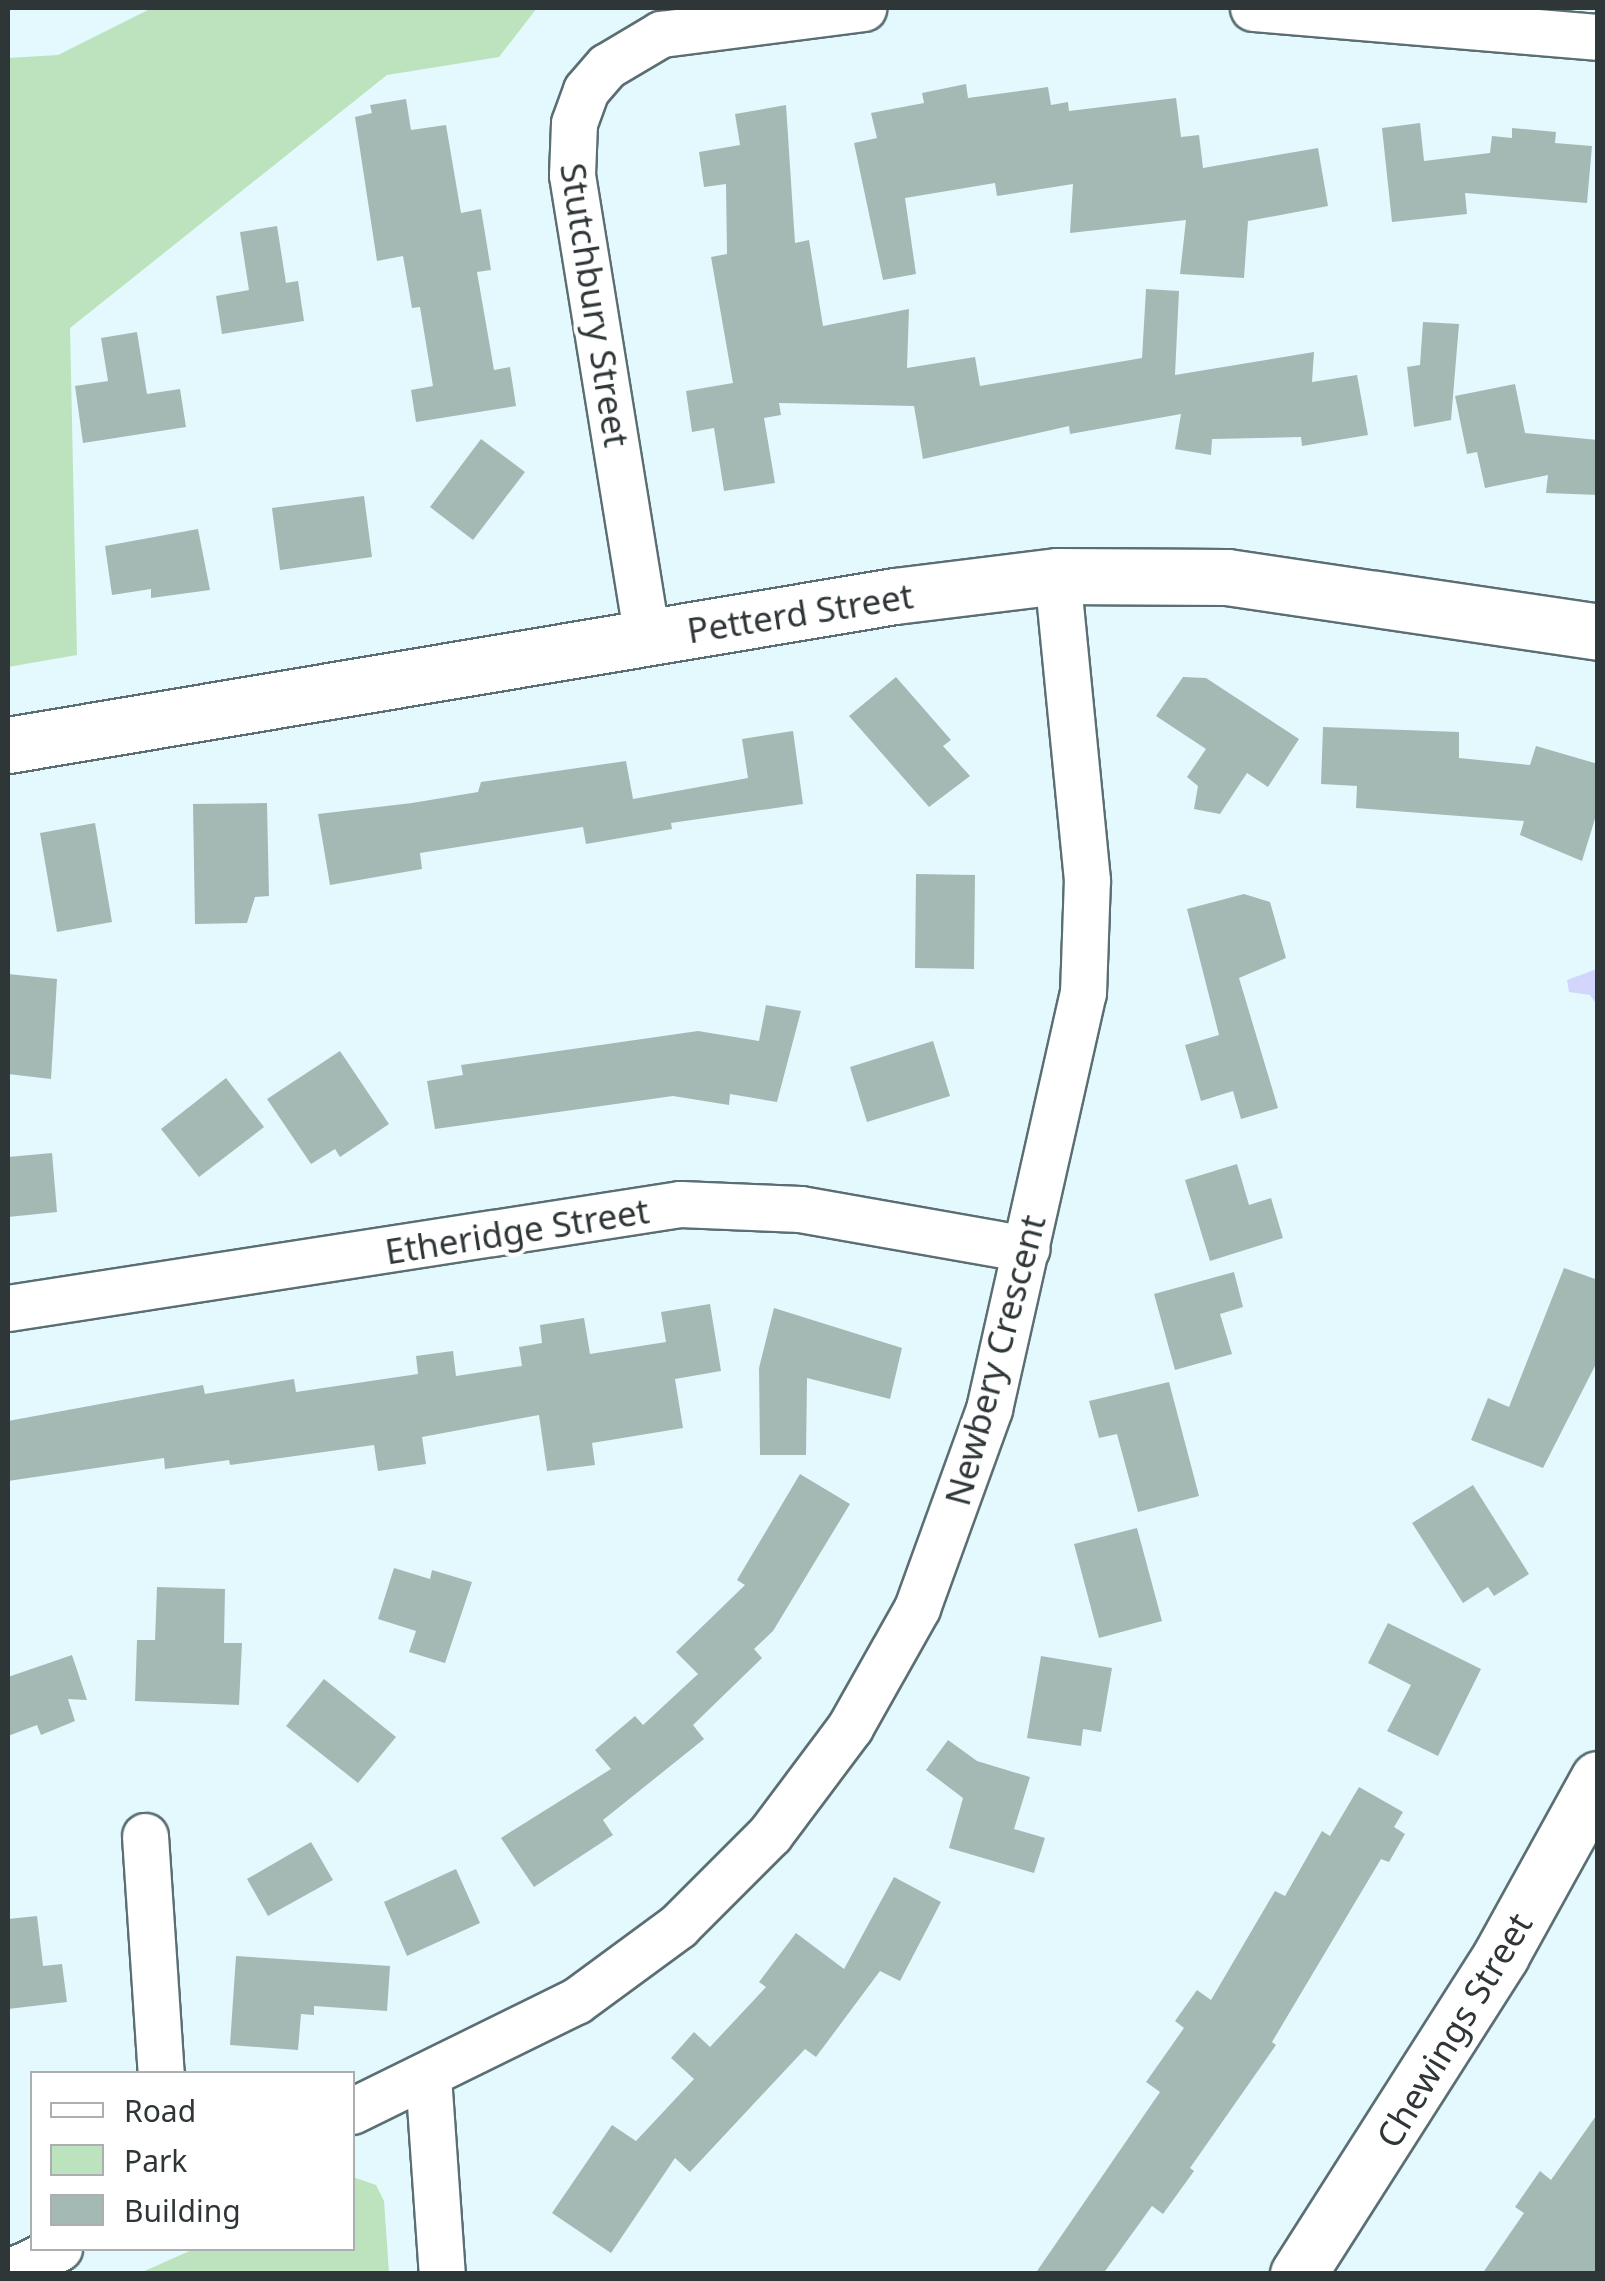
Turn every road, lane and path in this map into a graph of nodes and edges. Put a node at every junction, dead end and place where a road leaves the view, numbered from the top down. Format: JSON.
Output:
{"nodes":[{"id":1,"x":863,"y":8,"type":"edge"},
{"id":2,"x":1253,"y":8,"type":"edge"},
{"id":3,"x":1598,"y":37,"type":"edge"},
{"id":4,"x":1057,"y":576,"type":"junction"},
{"id":5,"x":1598,"y":632,"type":"edge"},
{"id":6,"x":647,"y":638,"type":"junction"},
{"id":7,"x":8,"y":745,"type":"edge"},
{"id":8,"x":1026,"y":1249,"type":"junction"},
{"id":9,"x":8,"y":1308,"type":"edge"},
{"id":10,"x":1598,"y":1780,"type":"edge"},
{"id":11,"x":145,"y":1836,"type":"dead end"},
{"id":12,"x":161,"y":2071,"type":"edge"},
{"id":13,"x":428,"y":2076,"type":"junction"},
{"id":14,"x":355,"y":2110,"type":"edge"},
{"id":15,"x":53,"y":2251,"type":"edge"},
{"id":16,"x":8,"y":2273,"type":"edge"},
{"id":17,"x":442,"y":2274,"type":"edge"},
{"id":18,"x":1298,"y":2274,"type":"edge"}],
"edges":[{"from":1,"to":6,"type":"street","name":"Stutchbury Street"},
{"from":2,"to":3,"type":"street"},
{"from":4,"to":5,"type":"street","name":"Petterd Street"},
{"from":4,"to":6,"type":"street","name":"Petterd Street"},
{"from":4,"to":8,"type":"street","name":"Newbery Crescent"},
{"from":6,"to":7,"type":"street","name":"Petterd Street"},
{"from":8,"to":9,"type":"street","name":"Etheridge Street"},
{"from":8,"to":13,"type":"street","name":"Newbery Crescent"},
{"from":10,"to":18,"type":"street","name":"Chewings Street"},
{"from":11,"to":12,"type":"street"},
{"from":13,"to":14,"type":"street","name":"Newbery Crescent"},
{"from":13,"to":17,"type":"street"},
{"from":15,"to":16,"type":"street"}]}
